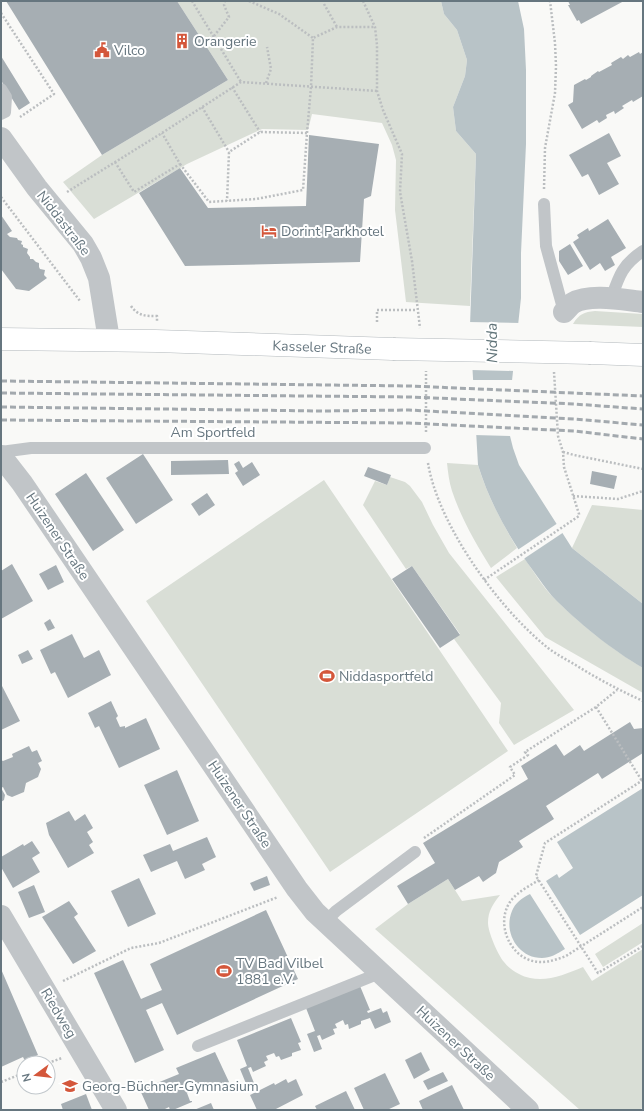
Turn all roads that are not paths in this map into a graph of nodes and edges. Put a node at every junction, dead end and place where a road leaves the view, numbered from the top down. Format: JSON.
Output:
{"nodes":[{"id":1,"x":1,"y":89,"type":"edge"},
{"id":2,"x":1,"y":114,"type":"edge"},
{"id":3,"x":1,"y":138,"type":"edge"},
{"id":4,"x":544,"y":204,"type":"road end"},
{"id":5,"x":643,"y":251,"type":"edge"},
{"id":6,"x":611,"y":299,"type":"junction"},
{"id":7,"x":643,"y":302,"type":"edge"},
{"id":8,"x":564,"y":312,"type":"joint"},
{"id":9,"x":1,"y":339,"type":"edge"},
{"id":10,"x":109,"y":340,"type":"junction"},
{"id":11,"x":643,"y":355,"type":"edge"},
{"id":12,"x":425,"y":448,"type":"road end"},
{"id":13,"x":1,"y":452,"type":"edge"},
{"id":14,"x":1,"y":456,"type":"edge"},
{"id":15,"x":415,"y":852,"type":"road end"},
{"id":16,"x":1,"y":916,"type":"edge"},
{"id":17,"x":325,"y":922,"type":"junction"},
{"id":18,"x":380,"y":973,"type":"junction"},
{"id":19,"x":198,"y":1046,"type":"dead end"},
{"id":20,"x":116,"y":1110,"type":"edge"},
{"id":21,"x":528,"y":1110,"type":"edge"}],
"edges":[{"from":1,"to":2,"type":"lane"},
{"from":3,"to":10,"type":"street","name":"Niddastraße"},
{"from":4,"to":8,"type":"lane"},
{"from":5,"to":6,"type":"lane"},
{"from":6,"to":7,"type":"street"},
{"from":6,"to":8,"type":"street"},
{"from":9,"to":10,"type":"main road","name":"Kasseler Straße"},
{"from":10,"to":11,"type":"main road","name":"Kasseler Straße","bridge":true},
{"from":12,"to":13,"type":"lane","name":"Am Sportfeld"},
{"from":14,"to":17,"type":"street","name":"Huizener Straße"},
{"from":15,"to":17,"type":"lane"},
{"from":16,"to":20,"type":"street","name":"Riedweg"},
{"from":17,"to":18,"type":"street","name":"Huizener Straße"},
{"from":18,"to":19,"type":"lane"},
{"from":18,"to":21,"type":"street","name":"Huizener Straße"}]}
